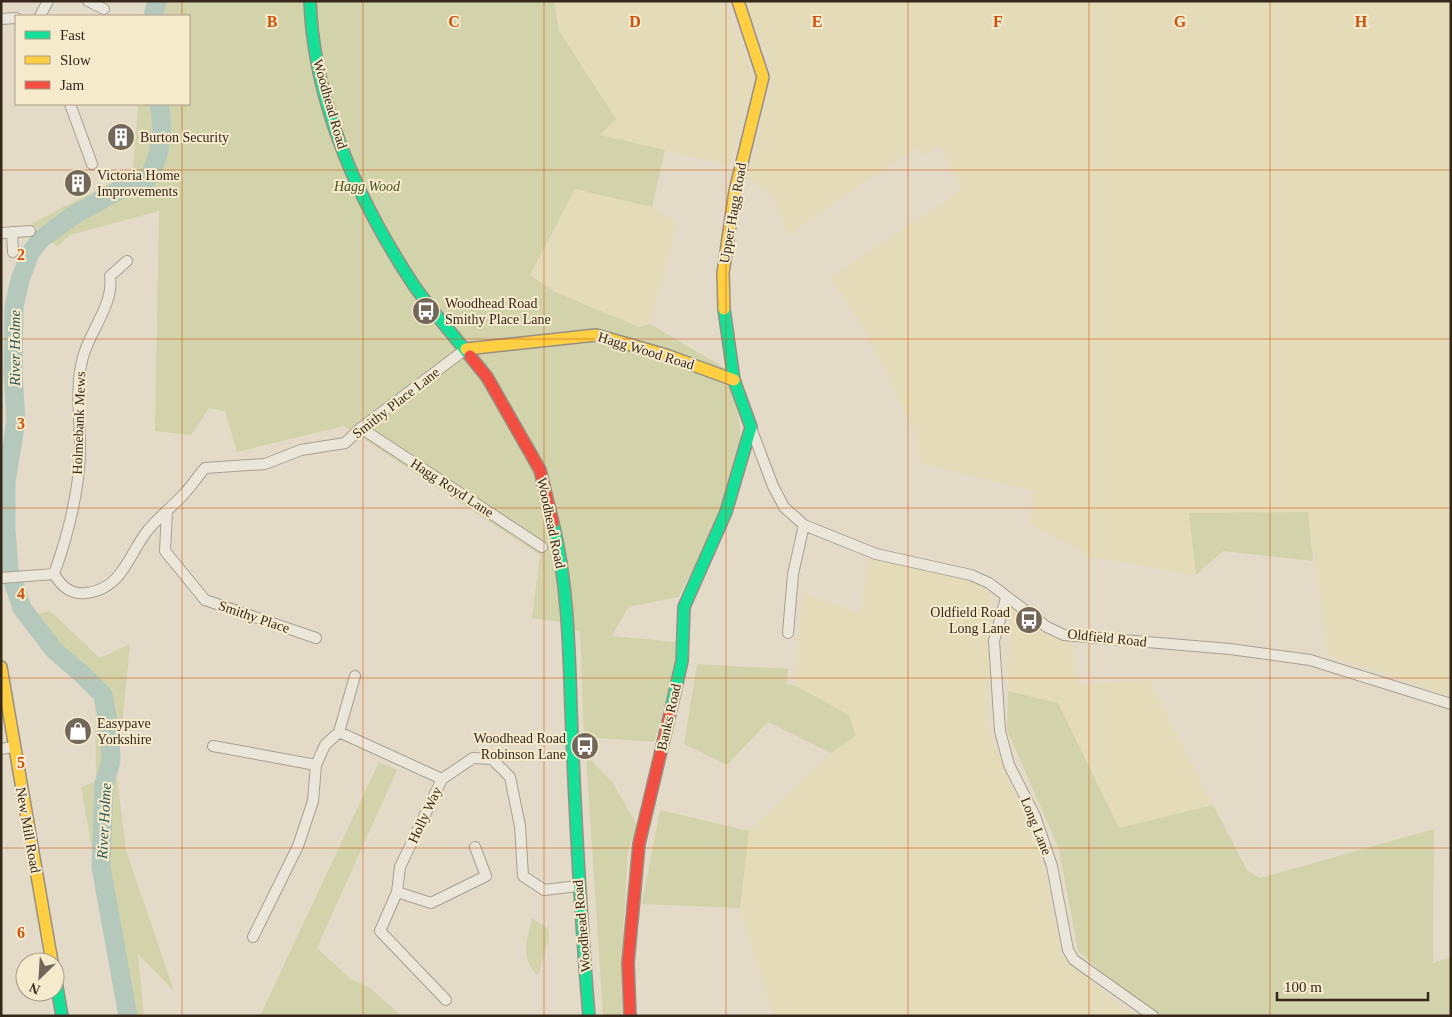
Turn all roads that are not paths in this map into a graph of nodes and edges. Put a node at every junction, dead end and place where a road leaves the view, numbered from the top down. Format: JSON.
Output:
{"nodes":[{"id":1,"x":48,"y":1,"type":"edge"},
{"id":2,"x":88,"y":1,"type":"edge"},
{"id":3,"x":310,"y":1,"type":"edge"},
{"id":4,"x":738,"y":1,"type":"edge"},
{"id":5,"x":104,"y":8,"type":"dead end"},
{"id":6,"x":41,"y":15,"type":"edge"},
{"id":7,"x":1,"y":18,"type":"edge"},
{"id":8,"x":15,"y":18,"type":"edge"},
{"id":9,"x":70,"y":105,"type":"edge"},
{"id":10,"x":92,"y":164,"type":"dead end"},
{"id":11,"x":30,"y":231,"type":"dead end"},
{"id":12,"x":7,"y":232,"type":"edge"},
{"id":13,"x":13,"y":252,"type":"dead end"},
{"id":14,"x":127,"y":262,"type":"dead end"},
{"id":15,"x":466,"y":349,"type":"junction"},
{"id":16,"x":734,"y":380,"type":"junction"},
{"id":17,"x":361,"y":428,"type":"junction"},
{"id":18,"x":751,"y":428,"type":"junction"},
{"id":19,"x":167,"y":510,"type":"junction"},
{"id":20,"x":804,"y":525,"type":"junction"},
{"id":21,"x":542,"y":548,"type":"dead end"},
{"id":22,"x":54,"y":574,"type":"junction"},
{"id":23,"x":1,"y":578,"type":"edge"},
{"id":24,"x":1006,"y":598,"type":"junction"},
{"id":25,"x":788,"y":633,"type":"dead end"},
{"id":26,"x":316,"y":638,"type":"dead end"},
{"id":27,"x":1,"y":667,"type":"edge"},
{"id":28,"x":355,"y":676,"type":"dead end"},
{"id":29,"x":1451,"y":704,"type":"edge"},
{"id":30,"x":339,"y":732,"type":"junction"},
{"id":31,"x":213,"y":746,"type":"dead end"},
{"id":32,"x":13,"y":747,"type":"junction"},
{"id":33,"x":1,"y":749,"type":"edge"},
{"id":34,"x":316,"y":765,"type":"junction"},
{"id":35,"x":442,"y":779,"type":"junction"},
{"id":36,"x":475,"y":847,"type":"dead end"},
{"id":37,"x":578,"y":886,"type":"junction"},
{"id":38,"x":397,"y":892,"type":"junction"},
{"id":39,"x":252,"y":937,"type":"dead end"},
{"id":40,"x":50,"y":952,"type":"edge"},
{"id":41,"x":446,"y":1000,"type":"dead end"},
{"id":42,"x":60,"y":1002,"type":"edge"},
{"id":43,"x":62,"y":1016,"type":"edge"},
{"id":44,"x":589,"y":1016,"type":"edge"},
{"id":45,"x":630,"y":1016,"type":"edge"},
{"id":46,"x":1153,"y":1016,"type":"edge"}],
"edges":[{"from":1,"to":6,"type":"street"},
{"from":2,"to":5,"type":"street"},
{"from":3,"to":15,"type":"main road","name":"Woodhead Road"},
{"from":4,"to":16,"type":"main road","name":"Upper Hagg Road"},
{"from":7,"to":8,"type":"street"},
{"from":9,"to":10,"type":"street"},
{"from":11,"to":12,"type":"street"},
{"from":12,"to":13,"type":"street"},
{"from":14,"to":22,"type":"street","name":"Holmebank Mews"},
{"from":15,"to":16,"type":"main road","name":"Hagg Wood Road"},
{"from":15,"to":17,"type":"street","name":"Smithy Place Lane"},
{"from":15,"to":37,"type":"main road","name":"Woodhead Road"},
{"from":16,"to":18,"type":"main road","name":"Upper Hagg Road"},
{"from":17,"to":19,"type":"street","name":"Smithy Place Lane"},
{"from":17,"to":21,"type":"street","name":"Hagg Royd Lane"},
{"from":18,"to":20,"type":"street","name":"Oldfield Road"},
{"from":18,"to":45,"type":"main road","name":"Banks Road"},
{"from":19,"to":22,"type":"street","name":"Smithy Place Lane"},
{"from":19,"to":26,"type":"street","name":"Smithy Place"},
{"from":20,"to":24,"type":"street","name":"Oldfield Road"},
{"from":20,"to":25,"type":"street"},
{"from":22,"to":23,"type":"street"},
{"from":24,"to":29,"type":"street","name":"Oldfield Road"},
{"from":24,"to":46,"type":"street","name":"Long Lane"},
{"from":27,"to":32,"type":"main road","name":"New Mill Road"},
{"from":28,"to":30,"type":"street"},
{"from":30,"to":34,"type":"street"},
{"from":30,"to":35,"type":"street"},
{"from":31,"to":34,"type":"street"},
{"from":32,"to":33,"type":"street"},
{"from":32,"to":40,"type":"main road","name":"New Mill Road"},
{"from":34,"to":39,"type":"street"},
{"from":35,"to":37,"type":"street","name":"Holly Way"},
{"from":35,"to":38,"type":"street","name":"Holly Way"},
{"from":36,"to":38,"type":"street"},
{"from":37,"to":44,"type":"main road","name":"Woodhead Road"},
{"from":38,"to":41,"type":"street","name":"Holly Way"},
{"from":42,"to":43,"type":"main road"}]}
